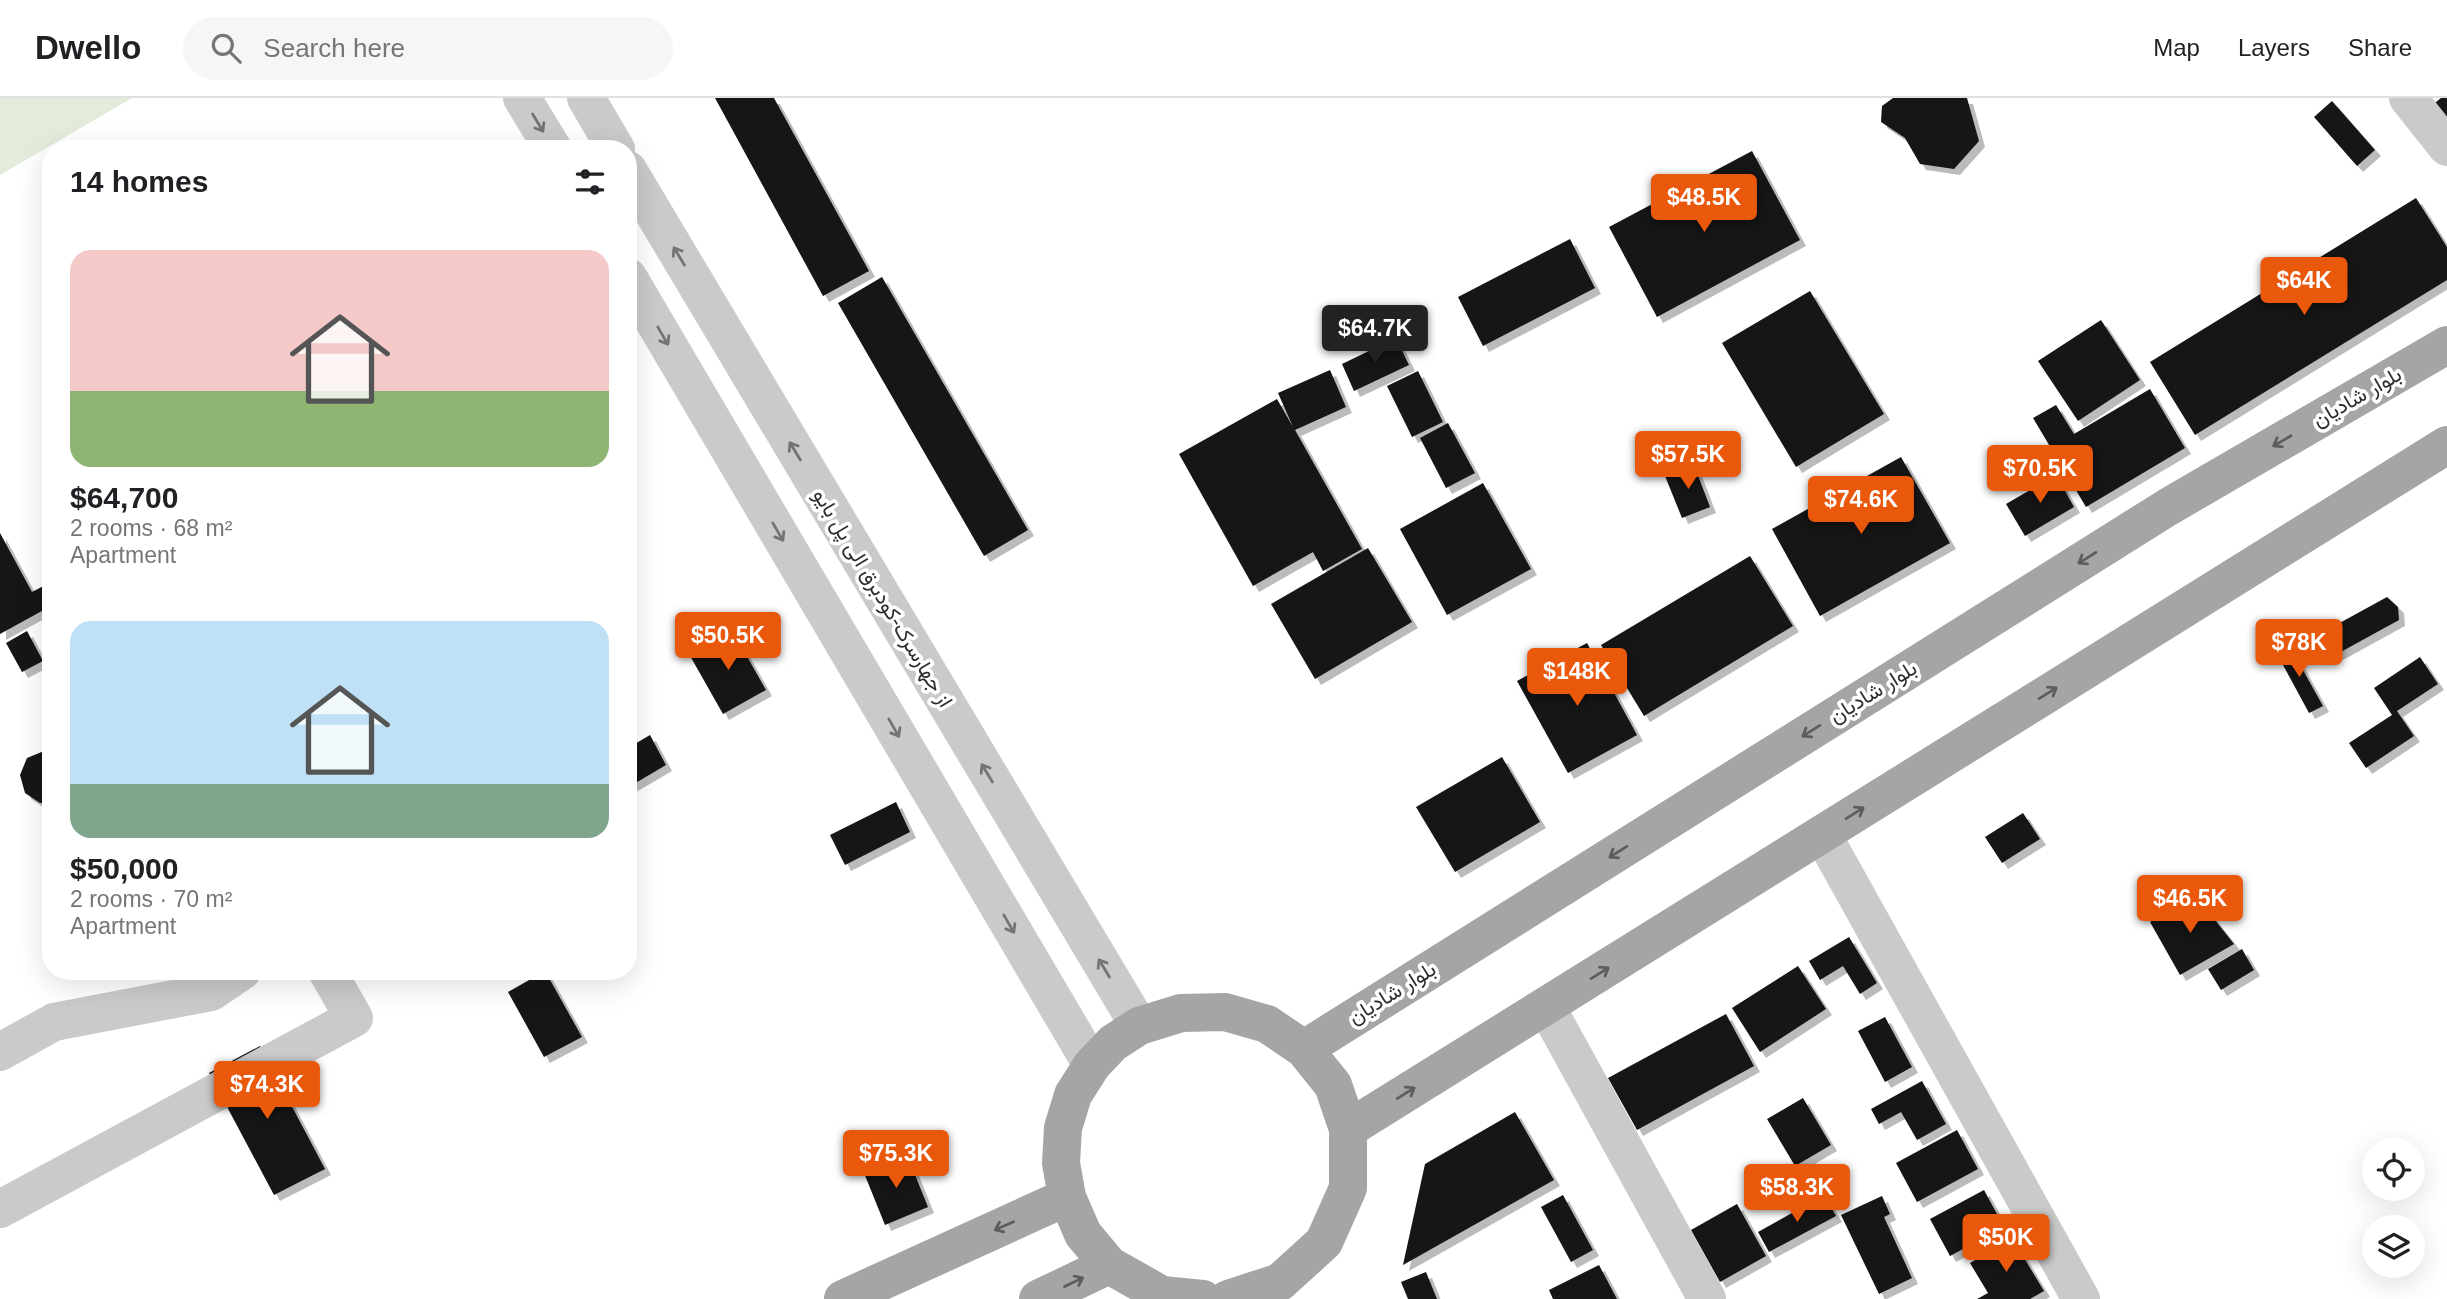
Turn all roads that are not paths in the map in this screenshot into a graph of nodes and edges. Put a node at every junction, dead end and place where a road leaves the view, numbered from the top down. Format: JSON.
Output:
{"nodes":[{"id":1,"x":522,"y":98,"type":"edge"},
{"id":2,"x":586,"y":98,"type":"edge"},
{"id":3,"x":2408,"y":98,"type":"edge"},
{"id":4,"x":548,"y":140,"type":"edge"},
{"id":5,"x":611,"y":140,"type":"edge"},
{"id":6,"x":2447,"y":147,"type":"edge"},
{"id":7,"x":637,"y":185,"type":"edge"},
{"id":8,"x":637,"y":292,"type":"edge"},
{"id":9,"x":2447,"y":345,"type":"edge"},
{"id":10,"x":2447,"y":445,"type":"edge"},
{"id":11,"x":1822,"y":834,"type":"junction"},
{"id":12,"x":229,"y":980,"type":"edge"},
{"id":13,"x":332,"y":980,"type":"edge"},
{"id":14,"x":1546,"y":1006,"type":"junction"},
{"id":15,"x":1139,"y":1026,"type":"junction"},
{"id":16,"x":1304,"y":1049,"type":"junction"},
{"id":17,"x":0,"y":1052,"type":"edge"},
{"id":18,"x":1092,"y":1065,"type":"junction"},
{"id":19,"x":1349,"y":1129,"type":"junction"},
{"id":20,"x":1067,"y":1198,"type":"junction"},
{"id":21,"x":0,"y":1209,"type":"edge"},
{"id":22,"x":1109,"y":1265,"type":"junction"},
{"id":23,"x":1285,"y":1290,"type":"edge"},
{"id":24,"x":843,"y":1299,"type":"edge"},
{"id":25,"x":1038,"y":1299,"type":"edge"},
{"id":26,"x":1203,"y":1299,"type":"edge"},
{"id":27,"x":1228,"y":1299,"type":"edge"},
{"id":28,"x":1707,"y":1299,"type":"edge"},
{"id":29,"x":2081,"y":1299,"type":"edge"}],
"edges":[{"from":1,"to":4,"type":"street","one_way":true},
{"from":2,"to":5,"type":"street"},
{"from":3,"to":6,"type":"street"},
{"from":15,"to":7,"type":"street","name":"از جهارسرک-کودبرق الی پل بایو","one_way":true},
{"from":8,"to":18,"type":"street","one_way":true},
{"from":9,"to":16,"type":"main road","name":"بلوار شادیان","one_way":true},
{"from":11,"to":10,"type":"main road","one_way":true},
{"from":14,"to":11,"type":"main road","one_way":true},
{"from":11,"to":29,"type":"street"},
{"from":12,"to":17,"type":"street"},
{"from":13,"to":21,"type":"street"},
{"from":19,"to":14,"type":"main road","one_way":true},
{"from":14,"to":28,"type":"street"},
{"from":15,"to":16,"type":"main road"},
{"from":15,"to":18,"type":"main road"},
{"from":16,"to":19,"type":"main road"},
{"from":18,"to":20,"type":"main road"},
{"from":19,"to":23,"type":"main road"},
{"from":20,"to":22,"type":"main road"},
{"from":20,"to":24,"type":"main road","one_way":true},
{"from":25,"to":22,"type":"main road","one_way":true},
{"from":22,"to":26,"type":"main road"},
{"from":23,"to":27,"type":"main road"}]}
